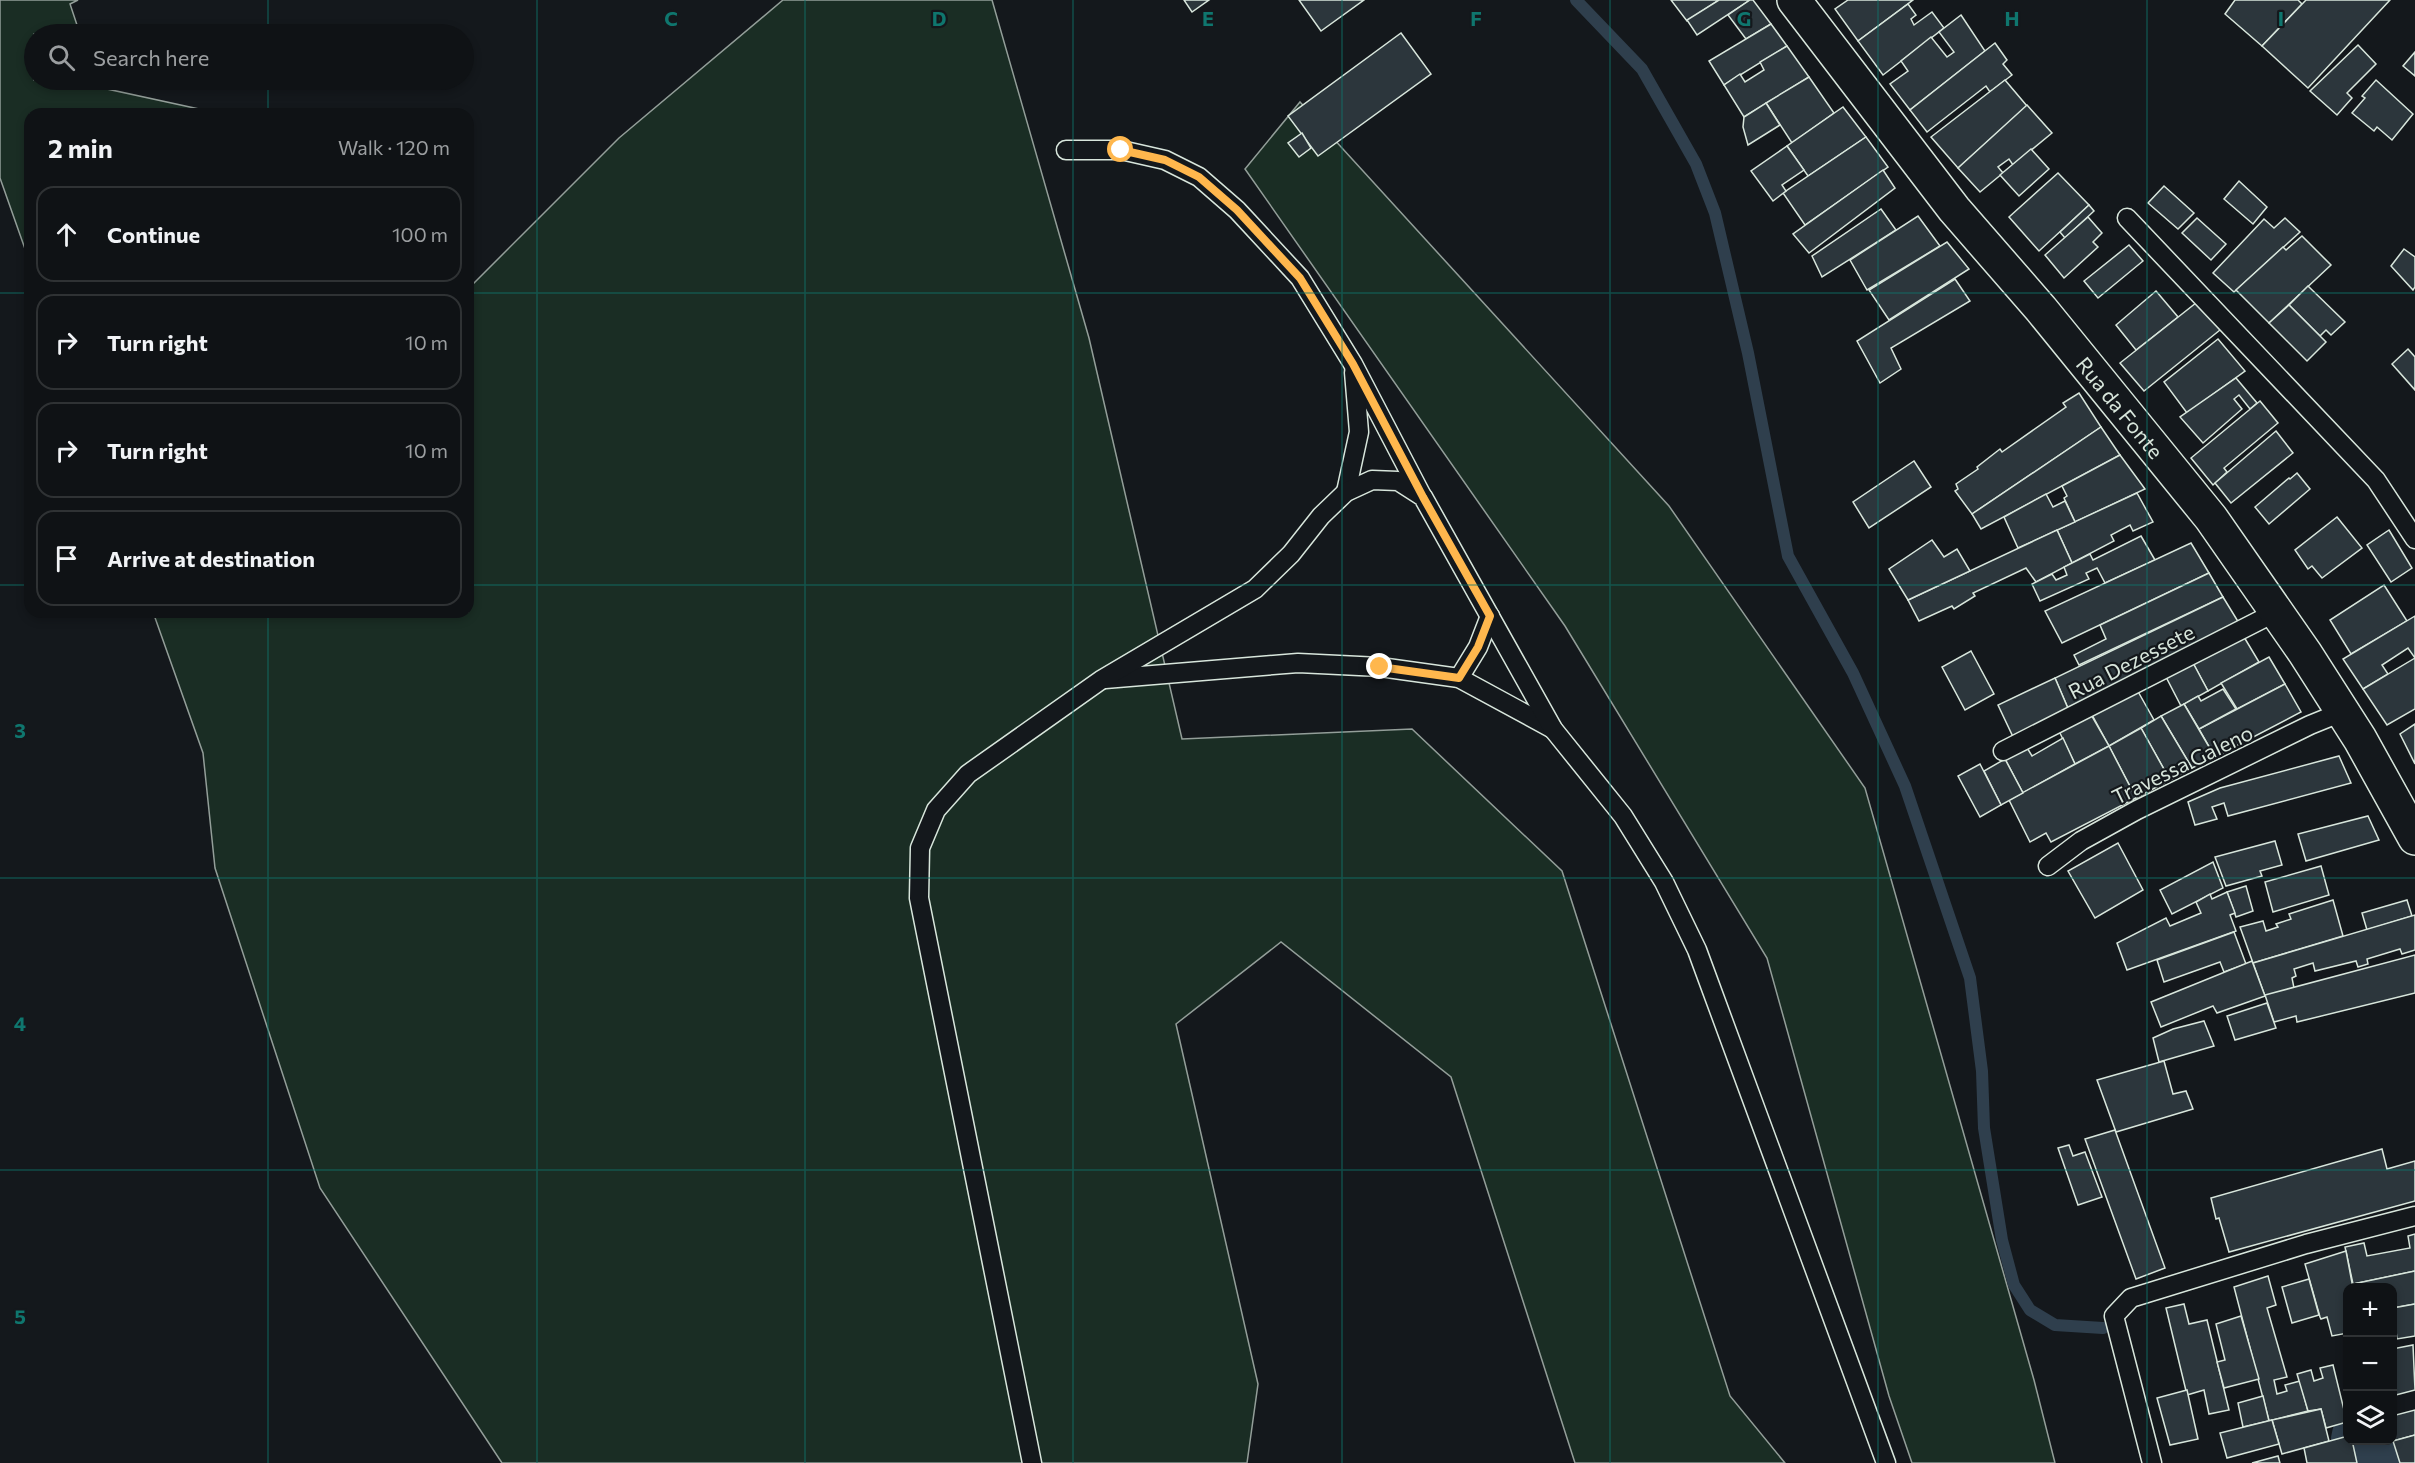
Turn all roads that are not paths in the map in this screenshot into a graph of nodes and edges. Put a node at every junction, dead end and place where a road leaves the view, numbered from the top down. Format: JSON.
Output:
{"nodes":[{"id":1,"x":1794,"y":0,"type":"edge"},
{"id":2,"x":1066,"y":150,"type":"dead end"},
{"id":3,"x":2127,"y":218,"type":"dead end"},
{"id":4,"x":1353,"y":364,"type":"junction"},
{"id":5,"x":1346,"y":492,"type":"junction"},
{"id":6,"x":1423,"y":497,"type":"junction"},
{"id":7,"x":2415,"y":539,"type":"edge"},
{"id":8,"x":2278,"y":611,"type":"junction"},
{"id":9,"x":1490,"y":616,"type":"junction"},
{"id":10,"x":1459,"y":678,"type":"junction"},
{"id":11,"x":1101,"y":680,"type":"junction"},
{"id":12,"x":2342,"y":712,"type":"junction"},
{"id":13,"x":1553,"y":729,"type":"junction"},
{"id":14,"x":2003,"y":751,"type":"dead end"},
{"id":15,"x":2415,"y":838,"type":"edge"},
{"id":16,"x":2048,"y":866,"type":"dead end"},
{"id":17,"x":2415,"y":1216,"type":"edge"},
{"id":18,"x":1032,"y":1463,"type":"edge"},
{"id":19,"x":1886,"y":1463,"type":"edge"},
{"id":20,"x":2152,"y":1463,"type":"edge"}],
"edges":[{"from":1,"to":8,"type":"street","name":"Rua da Fonte"},
{"from":2,"to":4,"type":"lane"},
{"from":3,"to":7,"type":"lane"},
{"from":4,"to":5,"type":"lane"},
{"from":4,"to":6,"type":"lane"},
{"from":5,"to":6,"type":"lane"},
{"from":5,"to":11,"type":"lane"},
{"from":6,"to":9,"type":"lane"},
{"from":8,"to":12,"type":"street","name":"Rua da Fonte"},
{"from":8,"to":14,"type":"lane","name":"Rua Dezessete"},
{"from":9,"to":10,"type":"lane"},
{"from":9,"to":13,"type":"lane"},
{"from":10,"to":11,"type":"lane"},
{"from":10,"to":13,"type":"lane"},
{"from":11,"to":18,"type":"lane"},
{"from":12,"to":15,"type":"street","name":"Rua da Fonte"},
{"from":12,"to":16,"type":"lane","name":"Travessa Galeno"},
{"from":13,"to":19,"type":"lane"},
{"from":17,"to":20,"type":"lane"}]}
